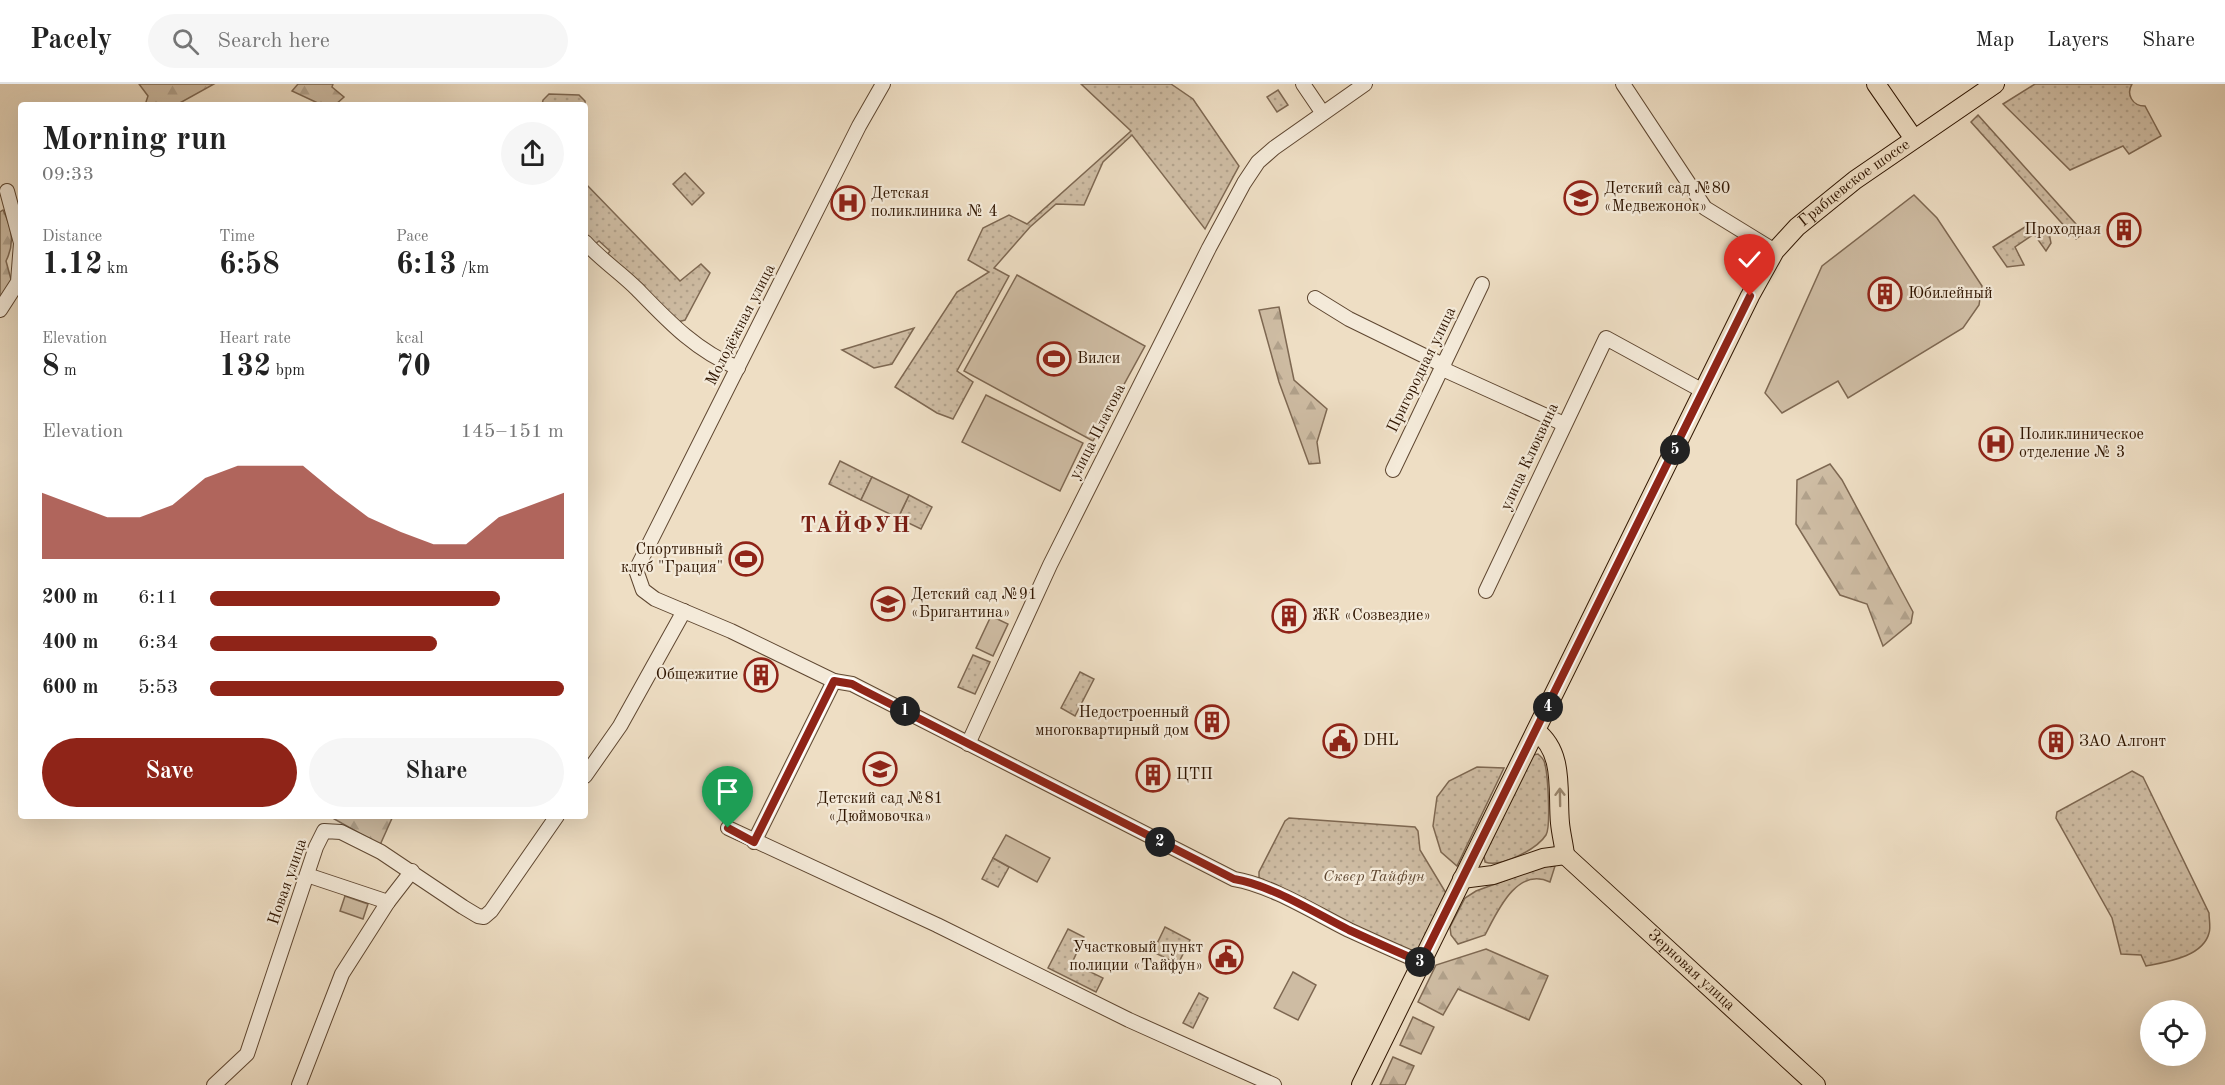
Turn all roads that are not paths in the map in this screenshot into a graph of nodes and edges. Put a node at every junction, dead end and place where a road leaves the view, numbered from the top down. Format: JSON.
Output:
{"nodes":[{"id":1,"x":883,"y":84,"type":"edge"},
{"id":2,"x":1303,"y":84,"type":"edge"},
{"id":3,"x":1365,"y":84,"type":"edge"},
{"id":4,"x":1623,"y":84,"type":"edge"},
{"id":5,"x":1876,"y":84,"type":"edge"},
{"id":6,"x":1995,"y":84,"type":"edge"},
{"id":7,"x":1322,"y":112,"type":"junction"},
{"id":8,"x":1914,"y":139,"type":"junction"},
{"id":9,"x":7,"y":191,"type":"dead end"},
{"id":10,"x":18,"y":232,"type":"edge"},
{"id":11,"x":588,"y":245,"type":"edge"},
{"id":12,"x":1775,"y":251,"type":"junction"},
{"id":13,"x":18,"y":282,"type":"edge"},
{"id":14,"x":1482,"y":284,"type":"dead end"},
{"id":15,"x":1315,"y":298,"type":"dead end"},
{"id":16,"x":0,"y":310,"type":"edge"},
{"id":17,"x":1443,"y":365,"type":"junction"},
{"id":18,"x":738,"y":368,"type":"junction"},
{"id":19,"x":1703,"y":391,"type":"junction"},
{"id":20,"x":1564,"y":424,"type":"junction"},
{"id":21,"x":1393,"y":470,"type":"dead end"},
{"id":22,"x":1486,"y":591,"type":"dead end"},
{"id":23,"x":684,"y":611,"type":"junction"},
{"id":24,"x":834,"y":681,"type":"junction"},
{"id":25,"x":1536,"y":731,"type":"junction"},
{"id":26,"x":968,"y":744,"type":"junction"},
{"id":27,"x":588,"y":772,"type":"edge"},
{"id":28,"x":555,"y":819,"type":"edge"},
{"id":29,"x":1560,"y":822,"type":"junction"},
{"id":30,"x":728,"y":828,"type":"dead end"},
{"id":31,"x":754,"y":842,"type":"junction"},
{"id":32,"x":1565,"y":855,"type":"junction"},
{"id":33,"x":1517,"y":866,"type":"junction"},
{"id":34,"x":412,"y":871,"type":"junction"},
{"id":35,"x":307,"y":875,"type":"junction"},
{"id":36,"x":1462,"y":879,"type":"junction"},
{"id":37,"x":388,"y":902,"type":"junction"},
{"id":38,"x":1421,"y":962,"type":"junction"},
{"id":39,"x":214,"y":1085,"type":"edge"},
{"id":40,"x":298,"y":1085,"type":"edge"},
{"id":41,"x":1274,"y":1085,"type":"edge"},
{"id":42,"x":1361,"y":1085,"type":"edge"},
{"id":43,"x":1816,"y":1085,"type":"edge"}],
"edges":[{"from":1,"to":18,"type":"street","name":"Молодёжная улица"},
{"from":2,"to":7,"type":"street"},
{"from":3,"to":7,"type":"street","name":"улица Платова"},
{"from":4,"to":12,"type":"street"},
{"from":5,"to":8,"type":"main road"},
{"from":6,"to":8,"type":"main road","name":"Грабцевское шоссе"},
{"from":7,"to":26,"type":"street","name":"улица Платова"},
{"from":8,"to":12,"type":"main road","name":"Грабцевское шоссе"},
{"from":9,"to":10,"type":"street"},
{"from":11,"to":18,"type":"street"},
{"from":12,"to":19,"type":"main road","name":"Грабцевское шоссе"},
{"from":13,"to":16,"type":"street"},
{"from":14,"to":17,"type":"street","name":"Пригородная улица"},
{"from":15,"to":17,"type":"street"},
{"from":17,"to":20,"type":"street"},
{"from":17,"to":21,"type":"street","name":"Пригородная улица"},
{"from":18,"to":23,"type":"street","name":"Молодёжная улица"},
{"from":19,"to":20,"type":"street","name":"улица Клюквина"},
{"from":19,"to":25,"type":"main road","name":"Грабцевское шоссе"},
{"from":20,"to":22,"type":"street","name":"улица Клюквина"},
{"from":23,"to":24,"type":"street"},
{"from":23,"to":27,"type":"street"},
{"from":24,"to":26,"type":"street"},
{"from":24,"to":31,"type":"street"},
{"from":29,"to":25,"type":"main road","one_way":true},
{"from":25,"to":36,"type":"main road","name":"Грабцевское шоссе"},
{"from":26,"to":38,"type":"street"},
{"from":28,"to":34,"type":"street"},
{"from":29,"to":32,"type":"main road"},
{"from":29,"to":33,"type":"main road"},
{"from":30,"to":31,"type":"street"},
{"from":31,"to":41,"type":"street"},
{"from":32,"to":33,"type":"main road"},
{"from":32,"to":43,"type":"main road","name":"Зерновая улица"},
{"from":33,"to":36,"type":"main road"},
{"from":34,"to":35,"type":"street","name":"Новая улица"},
{"from":34,"to":37,"type":"street"},
{"from":35,"to":37,"type":"street"},
{"from":35,"to":39,"type":"street","name":"Новая улица"},
{"from":36,"to":38,"type":"main road","name":"Грабцевское шоссе"},
{"from":37,"to":40,"type":"street"},
{"from":38,"to":42,"type":"main road","name":"Грабцевское шоссе"}]}
